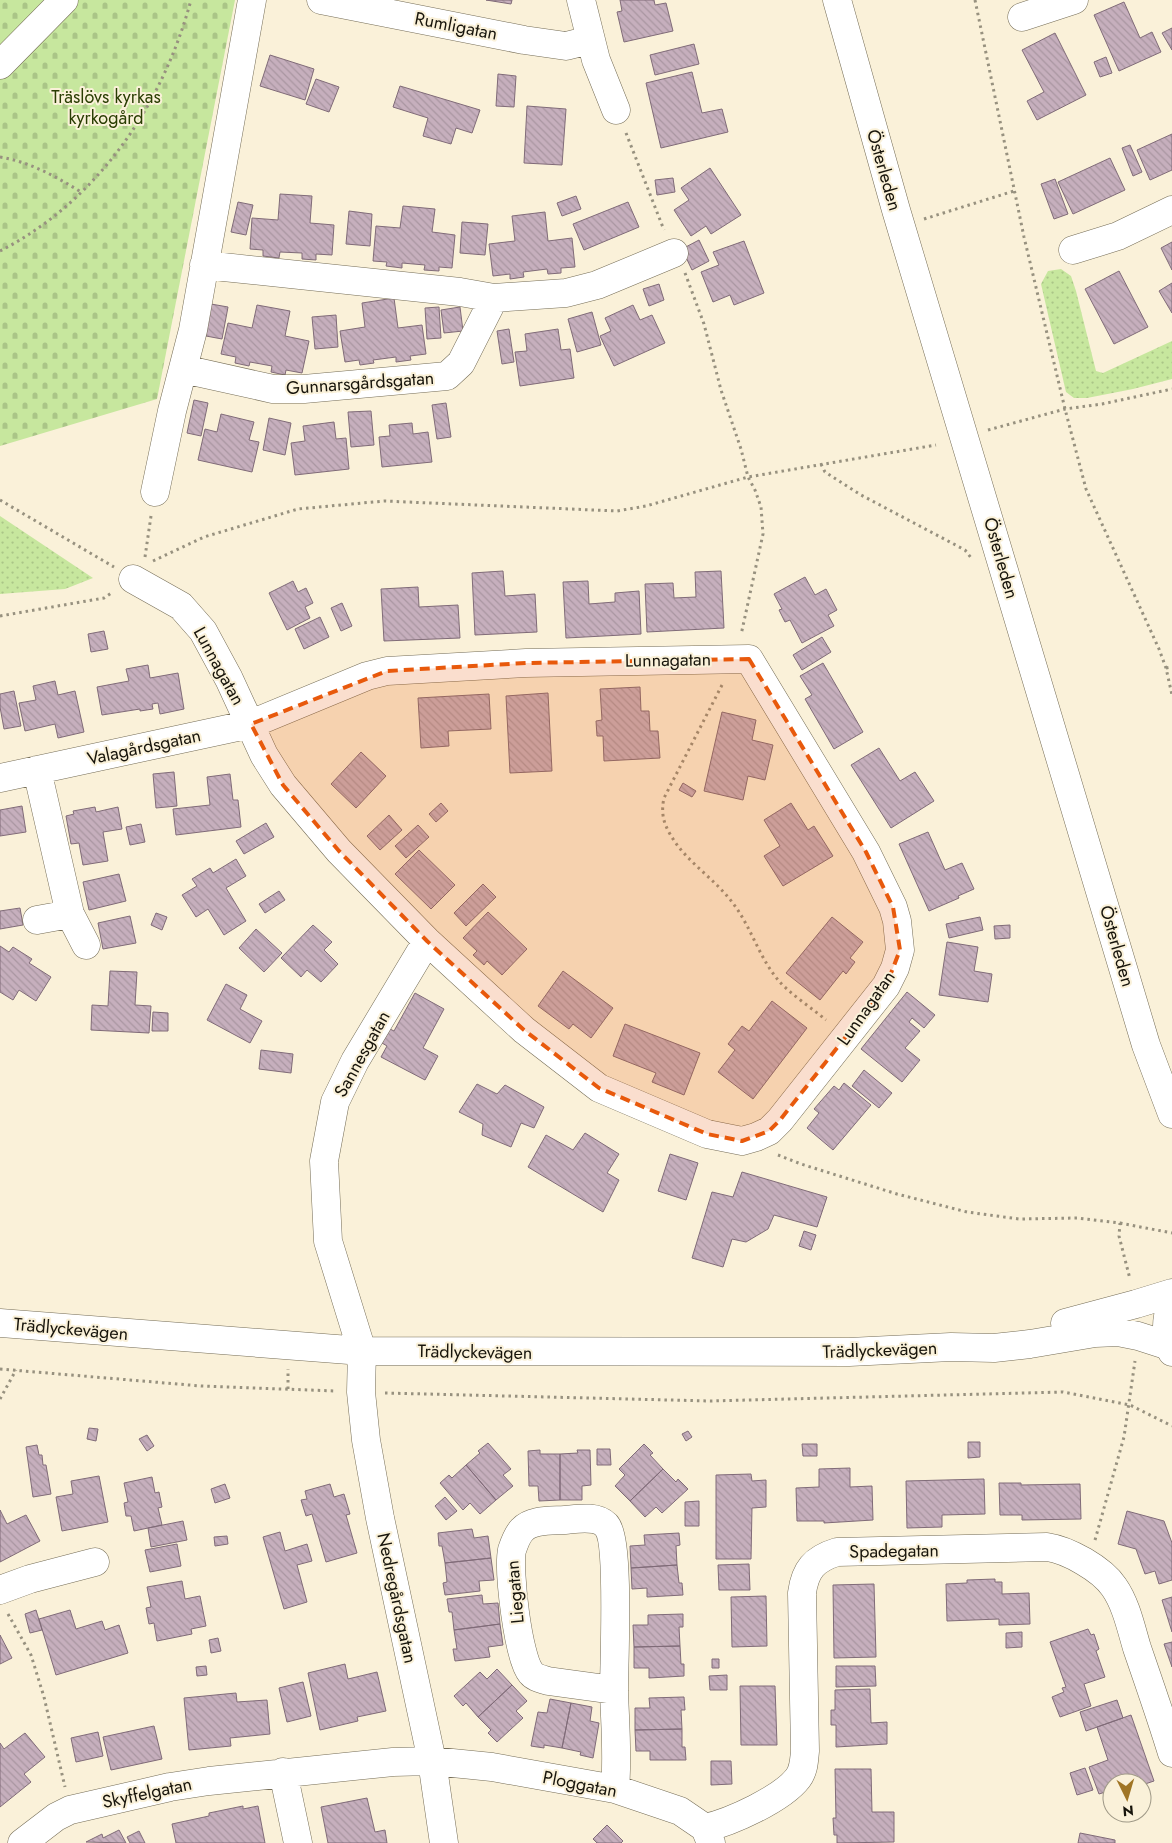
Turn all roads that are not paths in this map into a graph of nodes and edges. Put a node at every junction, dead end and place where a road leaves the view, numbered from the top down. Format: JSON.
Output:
{"nodes":[{"id":1,"x":64,"y":0,"type":"edge"},
{"id":2,"x":252,"y":0,"type":"edge"},
{"id":3,"x":321,"y":0,"type":"edge"},
{"id":4,"x":581,"y":0,"type":"edge"},
{"id":5,"x":837,"y":0,"type":"edge"},
{"id":6,"x":1074,"y":0,"type":"edge"},
{"id":7,"x":1022,"y":17,"type":"dead end"},
{"id":8,"x":590,"y":40,"type":"junction"},
{"id":9,"x":0,"y":65,"type":"edge"},
{"id":10,"x":616,"y":110,"type":"road end"},
{"id":11,"x":1172,"y":210,"type":"edge"},
{"id":12,"x":1073,"y":250,"type":"dead end"},
{"id":13,"x":674,"y":253,"type":"road end"},
{"id":14,"x":204,"y":265,"type":"junction"},
{"id":15,"x":494,"y":298,"type":"junction"},
{"id":16,"x":183,"y":368,"type":"junction"},
{"id":17,"x":155,"y":492,"type":"road end"},
{"id":18,"x":139,"y":573,"type":"road end"},
{"id":19,"x":251,"y":724,"type":"junction"},
{"id":20,"x":37,"y":770,"type":"junction"},
{"id":21,"x":0,"y":778,"type":"edge"},
{"id":22,"x":70,"y":914,"type":"junction"},
{"id":23,"x":37,"y":920,"type":"dead end"},
{"id":24,"x":427,"y":941,"type":"junction"},
{"id":25,"x":86,"y":945,"type":"dead end"},
{"id":26,"x":1172,"y":1114,"type":"edge"},
{"id":27,"x":1172,"y":1292,"type":"edge"},
{"id":28,"x":1172,"y":1302,"type":"edge"},
{"id":29,"x":0,"y":1323,"type":"edge"},
{"id":30,"x":951,"y":1347,"type":"junction"},
{"id":31,"x":1171,"y":1349,"type":"edge"},
{"id":32,"x":362,"y":1351,"type":"junction"},
{"id":33,"x":95,"y":1562,"type":"dead end"},
{"id":34,"x":2,"y":1599,"type":"edge"},
{"id":35,"x":614,"y":1690,"type":"junction"},
{"id":36,"x":1172,"y":1753,"type":"edge"},
{"id":37,"x":432,"y":1761,"type":"junction"},
{"id":38,"x":283,"y":1772,"type":"junction"},
{"id":39,"x":615,"y":1789,"type":"junction"},
{"id":40,"x":708,"y":1835,"type":"edge"},
{"id":41,"x":22,"y":1843,"type":"edge"},
{"id":42,"x":298,"y":1843,"type":"edge"},
{"id":43,"x":444,"y":1843,"type":"edge"}],
"edges":[{"from":1,"to":9,"type":"street"},
{"from":2,"to":14,"type":"street"},
{"from":3,"to":8,"type":"street","name":"Rumligatan"},
{"from":4,"to":8,"type":"street"},
{"from":5,"to":26,"type":"street","name":"Österleden"},
{"from":6,"to":7,"type":"street"},
{"from":8,"to":10,"type":"street"},
{"from":11,"to":12,"type":"street"},
{"from":13,"to":15,"type":"street"},
{"from":14,"to":15,"type":"street"},
{"from":14,"to":16,"type":"street"},
{"from":15,"to":16,"type":"street","name":"Gunnarsgårdsgatan"},
{"from":16,"to":17,"type":"street"},
{"from":18,"to":19,"type":"street","name":"Lunnagatan"},
{"from":19,"to":20,"type":"street","name":"Valagårdsgatan"},
{"from":19,"to":24,"type":"street","name":"Lunnagatan"},
{"from":19,"to":24,"type":"street","name":"Lunnagatan"},
{"from":20,"to":21,"type":"street","name":"Valagårdsgatan"},
{"from":20,"to":22,"type":"street"},
{"from":22,"to":23,"type":"street"},
{"from":22,"to":25,"type":"street"},
{"from":24,"to":32,"type":"street","name":"Sannesgatan"},
{"from":27,"to":30,"type":"street","name":"Trädlyckevägen"},
{"from":28,"to":31,"type":"street","name":"Trädlyckevägen"},
{"from":29,"to":32,"type":"street","name":"Trädlyckevägen"},
{"from":30,"to":31,"type":"street","name":"Trädlyckevägen"},
{"from":30,"to":32,"type":"street","name":"Trädlyckevägen"},
{"from":32,"to":37,"type":"street","name":"Nedregårdsgatan"},
{"from":33,"to":34,"type":"street"},
{"from":35,"to":35,"type":"street","name":"Liegatan"},
{"from":35,"to":39,"type":"street","name":"Liegatan"},
{"from":36,"to":40,"type":"street","name":"Spadegatan"},
{"from":37,"to":38,"type":"street","name":"Skyffelgatan"},
{"from":37,"to":39,"type":"street","name":"Ploggatan"},
{"from":37,"to":43,"type":"street","name":"Nedregårdsgatan"},
{"from":38,"to":41,"type":"street","name":"Skyffelgatan"},
{"from":38,"to":42,"type":"street"},
{"from":39,"to":40,"type":"street","name":"Ploggatan"}]}
